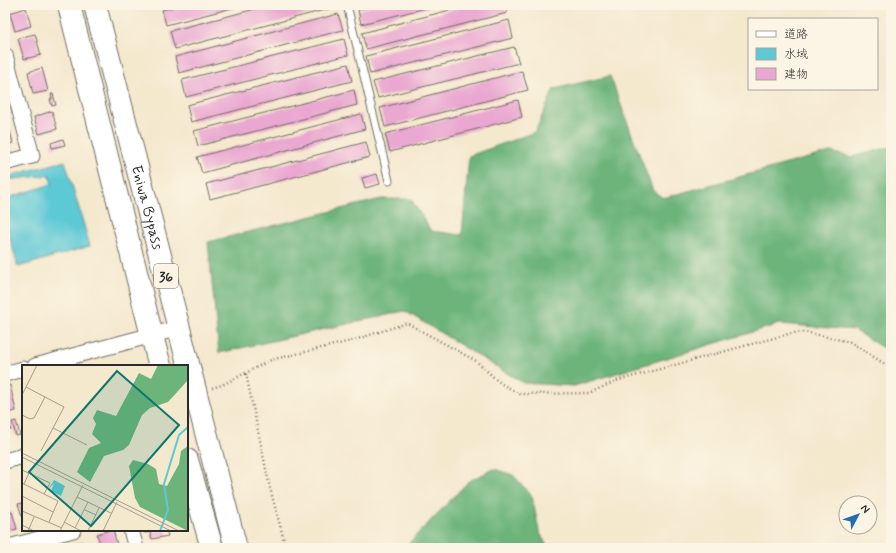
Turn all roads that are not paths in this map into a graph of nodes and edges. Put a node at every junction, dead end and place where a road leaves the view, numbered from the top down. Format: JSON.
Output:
{"nodes":[{"id":1,"x":69,"y":5,"type":"edge"},
{"id":2,"x":95,"y":5,"type":"edge"},
{"id":3,"x":347,"y":5,"type":"edge"},
{"id":4,"x":5,"y":55,"type":"edge"},
{"id":5,"x":5,"y":164,"type":"edge"},
{"id":6,"x":389,"y":181,"type":"dead end"},
{"id":7,"x":179,"y":328,"type":"junction"},
{"id":8,"x":152,"y":336,"type":"junction"},
{"id":9,"x":86,"y":360,"type":"edge"},
{"id":10,"x":44,"y":365,"type":"edge"},
{"id":11,"x":160,"y":365,"type":"edge"},
{"id":12,"x":22,"y":369,"type":"edge"},
{"id":13,"x":5,"y":374,"type":"edge"},
{"id":14,"x":22,"y":456,"type":"edge"},
{"id":15,"x":5,"y":461,"type":"edge"},
{"id":16,"x":188,"y":464,"type":"edge"},
{"id":17,"x":69,"y":531,"type":"edge"},
{"id":18,"x":131,"y":531,"type":"edge"},
{"id":19,"x":5,"y":548,"type":"edge"},
{"id":20,"x":136,"y":548,"type":"edge"},
{"id":21,"x":212,"y":548,"type":"edge"},
{"id":22,"x":236,"y":548,"type":"edge"}],
"edges":[{"from":1,"to":8,"type":"highway","name":"Eniwa Bypass","number":"36"},
{"from":2,"to":7,"type":"highway","name":"Eniwa Bypass","number":"36"},
{"from":3,"to":6,"type":"lane"},
{"from":4,"to":5,"type":"street"},
{"from":7,"to":8,"type":"street"},
{"from":7,"to":22,"type":"highway","name":"Eniwa Bypass","number":"36"},
{"from":8,"to":9,"type":"street"},
{"from":8,"to":11,"type":"highway","name":"Eniwa Bypass","number":"36"},
{"from":9,"to":10,"type":"street"},
{"from":12,"to":13,"type":"street"},
{"from":14,"to":15,"type":"street"},
{"from":16,"to":21,"type":"highway"},
{"from":17,"to":19,"type":"street"},
{"from":18,"to":20,"type":"street"}]}
